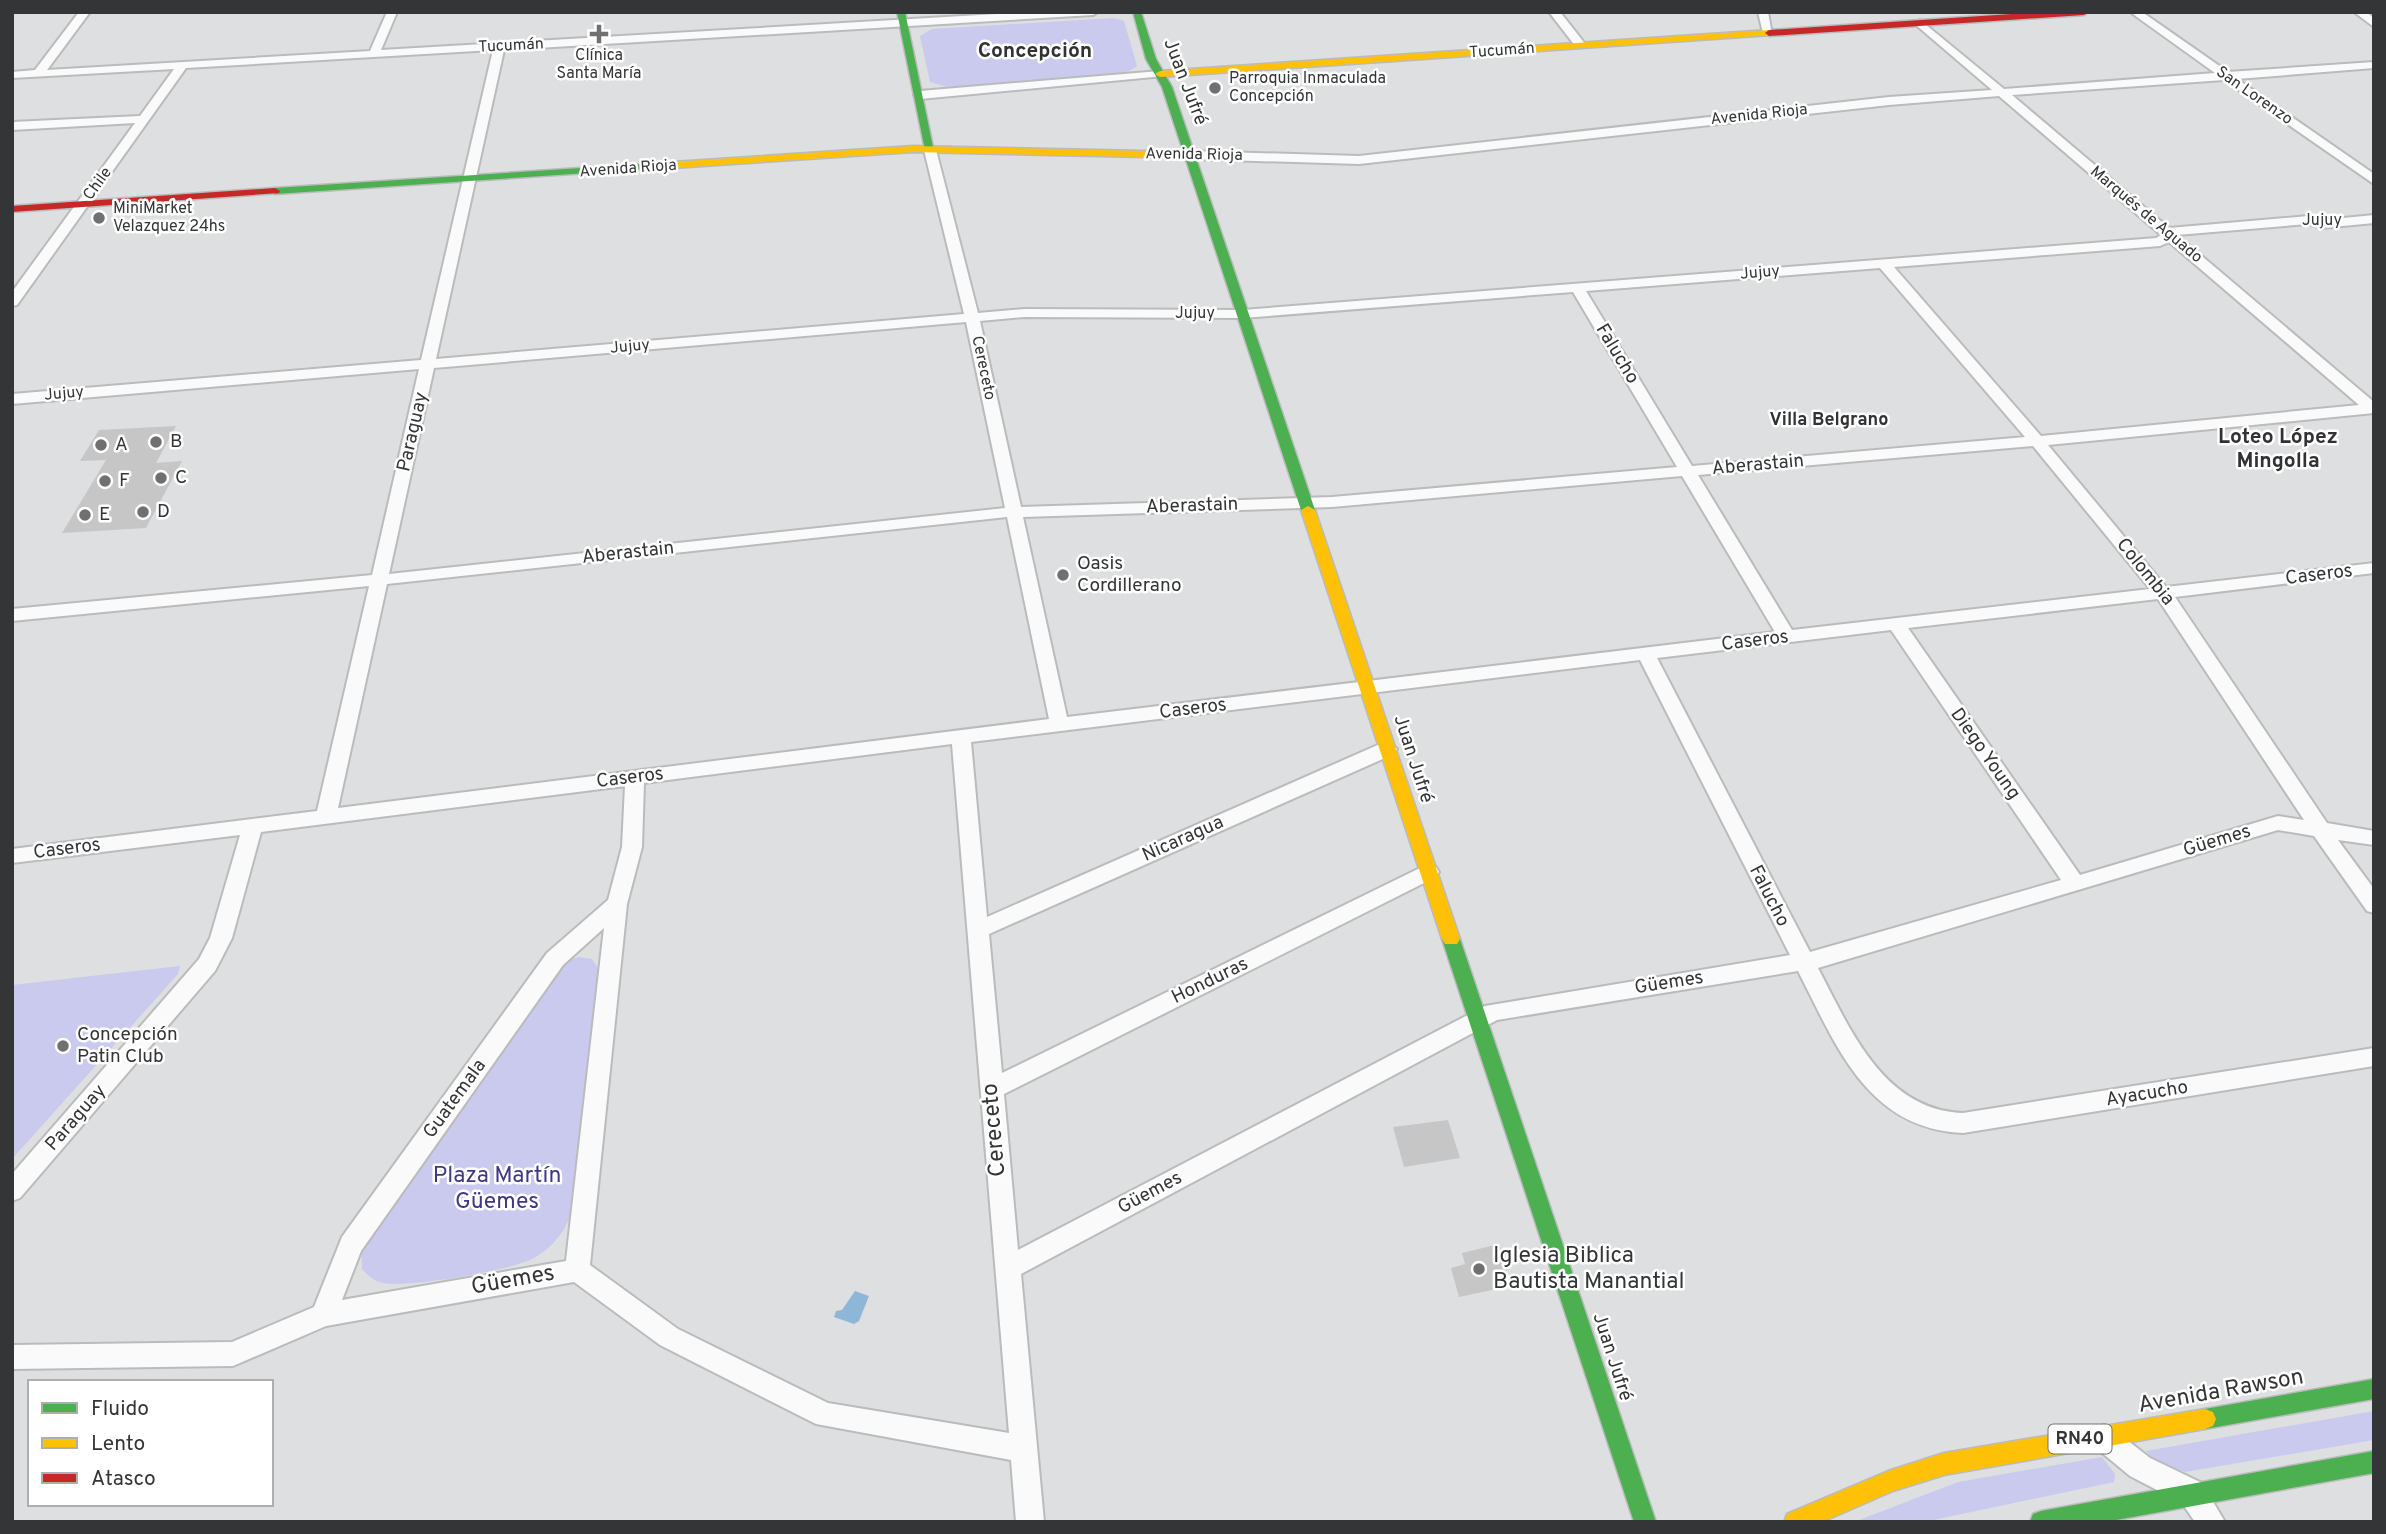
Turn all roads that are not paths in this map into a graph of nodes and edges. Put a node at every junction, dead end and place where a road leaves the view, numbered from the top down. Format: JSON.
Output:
{"nodes":[{"id":1,"x":85,"y":12,"type":"edge"},
{"id":2,"x":392,"y":12,"type":"edge"},
{"id":3,"x":1093,"y":12,"type":"edge"},
{"id":4,"x":1138,"y":12,"type":"edge"},
{"id":5,"x":1555,"y":12,"type":"edge"},
{"id":6,"x":1763,"y":12,"type":"edge"},
{"id":7,"x":2084,"y":12,"type":"edge"},
{"id":8,"x":2135,"y":12,"type":"edge"},
{"id":9,"x":2359,"y":12,"type":"edge"},
{"id":10,"x":902,"y":18,"type":"edge"},
{"id":11,"x":1920,"y":23,"type":"junction"},
{"id":12,"x":2374,"y":23,"type":"edge"},
{"id":13,"x":1768,"y":33,"type":"junction"},
{"id":14,"x":1580,"y":45,"type":"junction"},
{"id":15,"x":499,"y":47,"type":"junction"},
{"id":16,"x":374,"y":54,"type":"junction"},
{"id":17,"x":183,"y":65,"type":"junction"},
{"id":18,"x":2374,"y":65,"type":"edge"},
{"id":19,"x":38,"y":74,"type":"junction"},
{"id":20,"x":12,"y":75,"type":"edge"},
{"id":21,"x":1160,"y":75,"type":"junction"},
{"id":22,"x":2225,"y":75,"type":"junction"},
{"id":23,"x":2001,"y":92,"type":"junction"},
{"id":24,"x":920,"y":95,"type":"junction"},
{"id":25,"x":145,"y":119,"type":"junction"},
{"id":26,"x":12,"y":126,"type":"edge"},
{"id":27,"x":930,"y":150,"type":"junction"},
{"id":28,"x":1190,"y":155,"type":"junction"},
{"id":29,"x":469,"y":180,"type":"junction"},
{"id":30,"x":2374,"y":180,"type":"edge"},
{"id":31,"x":83,"y":204,"type":"junction"},
{"id":32,"x":12,"y":209,"type":"edge"},
{"id":33,"x":2374,"y":219,"type":"edge"},
{"id":34,"x":2169,"y":234,"type":"junction"},
{"id":35,"x":1883,"y":263,"type":"junction"},
{"id":36,"x":1577,"y":288,"type":"junction"},
{"id":37,"x":12,"y":302,"type":"edge"},
{"id":38,"x":1242,"y":314,"type":"junction"},
{"id":39,"x":972,"y":317,"type":"junction"},
{"id":40,"x":428,"y":365,"type":"junction"},
{"id":41,"x":12,"y":399,"type":"edge"},
{"id":42,"x":2373,"y":408,"type":"edge"},
{"id":43,"x":2038,"y":441,"type":"junction"},
{"id":44,"x":1687,"y":471,"type":"junction"},
{"id":45,"x":1305,"y":503,"type":"junction"},
{"id":46,"x":1013,"y":512,"type":"junction"},
{"id":47,"x":2374,"y":568,"type":"edge"},
{"id":48,"x":379,"y":580,"type":"junction"},
{"id":49,"x":2163,"y":593,"type":"junction"},
{"id":50,"x":12,"y":615,"type":"edge"},
{"id":51,"x":1896,"y":624,"type":"junction"},
{"id":52,"x":1787,"y":637,"type":"junction"},
{"id":53,"x":1646,"y":654,"type":"junction"},
{"id":54,"x":1366,"y":686,"type":"junction"},
{"id":55,"x":1060,"y":726,"type":"junction"},
{"id":56,"x":961,"y":738,"type":"junction"},
{"id":57,"x":1387,"y":749,"type":"junction"},
{"id":58,"x":635,"y":777,"type":"junction"},
{"id":59,"x":326,"y":816,"type":"junction"},
{"id":60,"x":253,"y":825,"type":"junction"},
{"id":61,"x":2320,"y":829,"type":"junction"},
{"id":62,"x":2374,"y":838,"type":"edge"},
{"id":63,"x":12,"y":856,"type":"edge"},
{"id":64,"x":1429,"y":873,"type":"junction"},
{"id":65,"x":2075,"y":884,"type":"junction"},
{"id":66,"x":617,"y":904,"type":"junction"},
{"id":67,"x":2374,"y":905,"type":"edge"},
{"id":68,"x":978,"y":930,"type":"junction"},
{"id":69,"x":1803,"y":962,"type":"junction"},
{"id":70,"x":1478,"y":1019,"type":"junction"},
{"id":71,"x":2374,"y":1057,"type":"edge"},
{"id":72,"x":992,"y":1089,"type":"junction"},
{"id":73,"x":1920,"y":1115,"type":"joint"},
{"id":74,"x":12,"y":1191,"type":"edge"},
{"id":75,"x":1008,"y":1268,"type":"junction"},
{"id":76,"x":577,"y":1270,"type":"junction"},
{"id":77,"x":324,"y":1315,"type":"junction"},
{"id":78,"x":12,"y":1357,"type":"edge"},
{"id":79,"x":2374,"y":1389,"type":"edge"},
{"id":80,"x":2101,"y":1435,"type":"junction"},
{"id":81,"x":1024,"y":1449,"type":"junction"},
{"id":82,"x":2374,"y":1462,"type":"edge"},
{"id":83,"x":2192,"y":1493,"type":"junction"},
{"id":84,"x":1030,"y":1522,"type":"edge"},
{"id":85,"x":1645,"y":1522,"type":"edge"},
{"id":86,"x":1795,"y":1522,"type":"edge"},
{"id":87,"x":2041,"y":1522,"type":"edge"},
{"id":88,"x":2211,"y":1522,"type":"edge"}],
"edges":[{"from":1,"to":19,"type":"street"},
{"from":2,"to":16,"type":"street"},
{"from":3,"to":10,"type":"street","name":"Tucumán"},
{"from":4,"to":21,"type":"street","name":"Juan Jufré"},
{"from":5,"to":14,"type":"street"},
{"from":6,"to":13,"type":"street"},
{"from":7,"to":11,"type":"street","name":"Tucumán"},
{"from":8,"to":22,"type":"street","name":"San Lorenzo"},
{"from":9,"to":12,"type":"street"},
{"from":10,"to":15,"type":"street","name":"Tucumán"},
{"from":10,"to":24,"type":"street","name":"Cereceto"},
{"from":11,"to":13,"type":"street","name":"Tucumán"},
{"from":11,"to":23,"type":"street","name":"Marqués de Aguado"},
{"from":13,"to":14,"type":"street","name":"Tucumán"},
{"from":14,"to":21,"type":"street","name":"Tucumán"},
{"from":15,"to":16,"type":"street","name":"Tucumán"},
{"from":15,"to":29,"type":"street","name":"Paraguay"},
{"from":16,"to":17,"type":"street","name":"Tucumán"},
{"from":17,"to":19,"type":"street","name":"Tucumán"},
{"from":17,"to":25,"type":"street","name":"Chile"},
{"from":18,"to":22,"type":"street","name":"Avenida Rioja"},
{"from":19,"to":20,"type":"street","name":"Tucumán"},
{"from":21,"to":24,"type":"street","name":"Tucumán"},
{"from":21,"to":28,"type":"street","name":"Juan Jufré"},
{"from":22,"to":23,"type":"street","name":"Avenida Rioja"},
{"from":22,"to":30,"type":"street","name":"San Lorenzo"},
{"from":23,"to":28,"type":"street","name":"Avenida Rioja"},
{"from":23,"to":34,"type":"street","name":"Marqués de Aguado"},
{"from":24,"to":27,"type":"street","name":"Cereceto"},
{"from":25,"to":26,"type":"street"},
{"from":25,"to":31,"type":"street","name":"Chile"},
{"from":27,"to":28,"type":"street","name":"Avenida Rioja"},
{"from":27,"to":29,"type":"street","name":"Avenida Rioja"},
{"from":27,"to":39,"type":"street","name":"Cereceto"},
{"from":28,"to":38,"type":"street","name":"Juan Jufré"},
{"from":29,"to":31,"type":"street","name":"Avenida Rioja"},
{"from":29,"to":40,"type":"street","name":"Paraguay"},
{"from":31,"to":32,"type":"street","name":"Avenida Rioja"},
{"from":31,"to":37,"type":"street","name":"Chile"},
{"from":33,"to":34,"type":"street","name":"Jujuy"},
{"from":34,"to":35,"type":"street","name":"Jujuy"},
{"from":34,"to":42,"type":"street","name":"Marqués de Aguado"},
{"from":35,"to":36,"type":"street","name":"Jujuy"},
{"from":35,"to":43,"type":"street","name":"Colombia"},
{"from":36,"to":38,"type":"street","name":"Jujuy"},
{"from":36,"to":44,"type":"street","name":"Falucho"},
{"from":38,"to":39,"type":"street","name":"Jujuy"},
{"from":38,"to":45,"type":"street","name":"Juan Jufré"},
{"from":39,"to":40,"type":"street","name":"Jujuy"},
{"from":39,"to":46,"type":"street","name":"Cereceto"},
{"from":40,"to":41,"type":"street","name":"Jujuy"},
{"from":40,"to":48,"type":"street","name":"Paraguay"},
{"from":42,"to":43,"type":"street","name":"Aberastain"},
{"from":43,"to":44,"type":"street","name":"Aberastain"},
{"from":43,"to":49,"type":"street","name":"Colombia"},
{"from":44,"to":45,"type":"street","name":"Aberastain"},
{"from":44,"to":52,"type":"street","name":"Falucho"},
{"from":45,"to":46,"type":"street","name":"Aberastain"},
{"from":45,"to":54,"type":"street","name":"Juan Jufré"},
{"from":46,"to":48,"type":"street","name":"Aberastain"},
{"from":46,"to":55,"type":"street","name":"Cereceto"},
{"from":47,"to":49,"type":"street","name":"Caseros"},
{"from":48,"to":50,"type":"street","name":"Aberastain"},
{"from":48,"to":59,"type":"street","name":"Paraguay"},
{"from":49,"to":51,"type":"street","name":"Caseros"},
{"from":49,"to":61,"type":"street","name":"Colombia"},
{"from":51,"to":52,"type":"street","name":"Caseros"},
{"from":51,"to":65,"type":"street","name":"Diego Young"},
{"from":52,"to":53,"type":"street","name":"Caseros"},
{"from":53,"to":54,"type":"street","name":"Caseros"},
{"from":53,"to":69,"type":"street","name":"Falucho"},
{"from":54,"to":55,"type":"street","name":"Caseros"},
{"from":54,"to":57,"type":"street","name":"Juan Jufré"},
{"from":55,"to":56,"type":"street","name":"Caseros"},
{"from":56,"to":58,"type":"street","name":"Caseros"},
{"from":56,"to":68,"type":"street","name":"Cereceto"},
{"from":57,"to":64,"type":"street","name":"Juan Jufré"},
{"from":57,"to":68,"type":"street","name":"Nicaragua"},
{"from":58,"to":59,"type":"street","name":"Caseros"},
{"from":58,"to":66,"type":"street"},
{"from":59,"to":60,"type":"street","name":"Caseros"},
{"from":60,"to":63,"type":"street","name":"Caseros"},
{"from":60,"to":74,"type":"street","name":"Paraguay"},
{"from":61,"to":62,"type":"street","name":"Güemes"},
{"from":61,"to":65,"type":"street","name":"Güemes"},
{"from":61,"to":67,"type":"street","name":"Colombia"},
{"from":64,"to":70,"type":"street","name":"Juan Jufré"},
{"from":64,"to":72,"type":"street","name":"Honduras"},
{"from":65,"to":69,"type":"street","name":"Güemes"},
{"from":66,"to":76,"type":"street"},
{"from":66,"to":77,"type":"street","name":"Guatemala"},
{"from":68,"to":72,"type":"street","name":"Cereceto"},
{"from":69,"to":70,"type":"street","name":"Güemes"},
{"from":69,"to":73,"type":"street","name":"Falucho"},
{"from":70,"to":75,"type":"street","name":"Güemes"},
{"from":70,"to":85,"type":"street","name":"Juan Jufré"},
{"from":71,"to":73,"type":"street","name":"Ayacucho"},
{"from":72,"to":75,"type":"street","name":"Cereceto"},
{"from":75,"to":81,"type":"street","name":"Cereceto"},
{"from":76,"to":77,"type":"street","name":"Güemes"},
{"from":76,"to":81,"type":"street","name":"Güemes"},
{"from":77,"to":78,"type":"street","name":"Güemes"},
{"from":79,"to":80,"type":"street","name":"Avenida Rawson","number":"RN40"},
{"from":80,"to":83,"type":"street"},
{"from":80,"to":86,"type":"street","name":"Avenida Rawson","number":"RN40"},
{"from":81,"to":84,"type":"street","name":"Cereceto"},
{"from":82,"to":83,"type":"street"},
{"from":83,"to":87,"type":"street"},
{"from":83,"to":88,"type":"street"}]}
